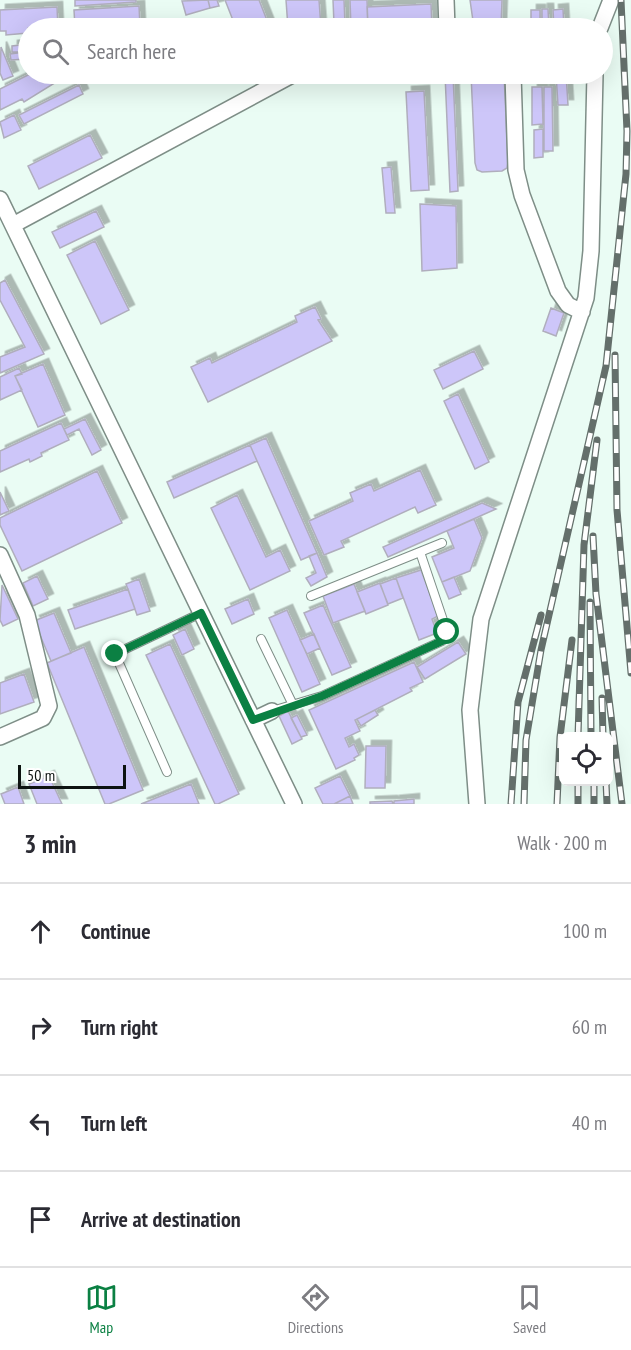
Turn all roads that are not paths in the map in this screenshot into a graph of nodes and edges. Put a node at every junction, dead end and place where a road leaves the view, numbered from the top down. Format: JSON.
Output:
{"nodes":[{"id":1,"x":446,"y":0,"type":"edge"},
{"id":2,"x":611,"y":0,"type":"edge"},
{"id":3,"x":447,"y":18,"type":"edge"},
{"id":4,"x":604,"y":18,"type":"edge"},
{"id":5,"x":275,"y":84,"type":"edge"},
{"id":6,"x":513,"y":84,"type":"edge"},
{"id":7,"x":595,"y":84,"type":"edge"},
{"id":8,"x":0,"y":199,"type":"edge"},
{"id":9,"x":13,"y":225,"type":"junction"},
{"id":10,"x":582,"y":312,"type":"junction"},
{"id":11,"x":442,"y":543,"type":"dead end"},
{"id":12,"x":420,"y":552,"type":"junction"},
{"id":13,"x":0,"y":555,"type":"edge"},
{"id":14,"x":311,"y":596,"type":"dead end"},
{"id":15,"x":201,"y":613,"type":"junction"},
{"id":16,"x":261,"y":639,"type":"dead end"},
{"id":17,"x":292,"y":705,"type":"junction"},
{"id":18,"x":272,"y":711,"type":"joint"},
{"id":19,"x":253,"y":720,"type":"junction"},
{"id":20,"x":0,"y":737,"type":"edge"},
{"id":21,"x":167,"y":772,"type":"dead end"},
{"id":22,"x":294,"y":804,"type":"edge"},
{"id":23,"x":477,"y":804,"type":"edge"}],
"edges":[{"from":1,"to":3,"type":"street"},
{"from":2,"to":4,"type":"street"},
{"from":5,"to":9,"type":"street"},
{"from":6,"to":10,"type":"street"},
{"from":7,"to":10,"type":"street"},
{"from":8,"to":9,"type":"street"},
{"from":9,"to":15,"type":"street"},
{"from":10,"to":23,"type":"street"},
{"from":11,"to":12,"type":"lane"},
{"from":12,"to":14,"type":"lane"},
{"from":12,"to":17,"type":"lane"},
{"from":13,"to":20,"type":"street"},
{"from":15,"to":19,"type":"street"},
{"from":15,"to":21,"type":"lane"},
{"from":16,"to":17,"type":"lane"},
{"from":17,"to":18,"type":"lane"},
{"from":18,"to":19,"type":"street"},
{"from":19,"to":22,"type":"street"}]}
